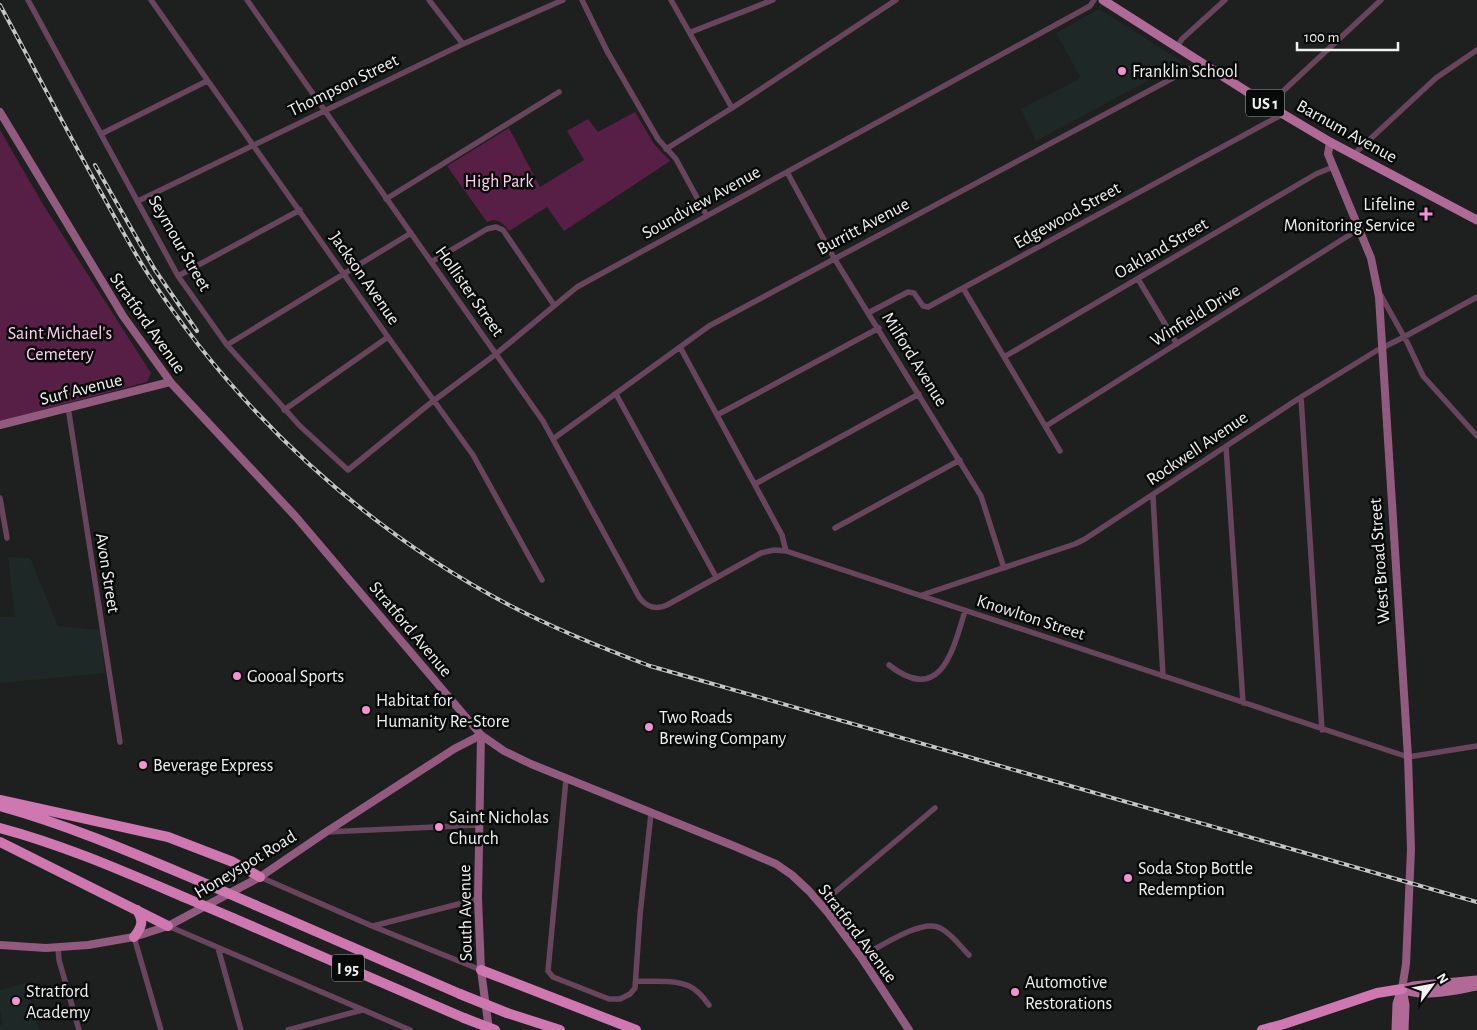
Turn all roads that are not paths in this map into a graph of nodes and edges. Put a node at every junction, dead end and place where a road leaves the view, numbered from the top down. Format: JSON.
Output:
{"nodes":[{"id":1,"x":28,"y":0,"type":"edge"},
{"id":2,"x":151,"y":0,"type":"edge"},
{"id":3,"x":247,"y":0,"type":"edge"},
{"id":4,"x":429,"y":0,"type":"edge"},
{"id":5,"x":563,"y":0,"type":"edge"},
{"id":6,"x":582,"y":0,"type":"edge"},
{"id":7,"x":672,"y":0,"type":"edge"},
{"id":8,"x":773,"y":0,"type":"edge"},
{"id":9,"x":896,"y":0,"type":"edge"},
{"id":10,"x":1094,"y":0,"type":"edge"},
{"id":11,"x":1103,"y":0,"type":"edge"},
{"id":12,"x":1225,"y":0,"type":"edge"},
{"id":13,"x":1381,"y":0,"type":"edge"},
{"id":14,"x":691,"y":32,"type":"junction"},
{"id":15,"x":463,"y":44,"type":"junction"},
{"id":16,"x":1177,"y":47,"type":"junction"},
{"id":17,"x":1477,"y":50,"type":"edge"},
{"id":18,"x":1201,"y":62,"type":"junction"},
{"id":19,"x":207,"y":81,"type":"junction"},
{"id":20,"x":560,"y":92,"type":"dead end"},
{"id":21,"x":1268,"y":105,"type":"junction"},
{"id":22,"x":732,"y":108,"type":"junction"},
{"id":23,"x":324,"y":111,"type":"junction"},
{"id":24,"x":0,"y":112,"type":"edge"},
{"id":25,"x":1283,"y":114,"type":"junction"},
{"id":26,"x":101,"y":134,"type":"junction"},
{"id":27,"x":1330,"y":142,"type":"junction"},
{"id":28,"x":254,"y":146,"type":"junction"},
{"id":29,"x":666,"y":149,"type":"junction"},
{"id":30,"x":1354,"y":154,"type":"junction"},
{"id":31,"x":1333,"y":167,"type":"junction"},
{"id":32,"x":787,"y":172,"type":"junction"},
{"id":33,"x":386,"y":199,"type":"junction"},
{"id":34,"x":138,"y":201,"type":"junction"},
{"id":35,"x":300,"y":210,"type":"junction"},
{"id":36,"x":707,"y":216,"type":"junction"},
{"id":37,"x":1477,"y":220,"type":"edge"},
{"id":38,"x":1359,"y":229,"type":"junction"},
{"id":39,"x":411,"y":233,"type":"junction"},
{"id":40,"x":834,"y":258,"type":"junction"},
{"id":41,"x":431,"y":262,"type":"junction"},
{"id":42,"x":344,"y":274,"type":"junction"},
{"id":43,"x":178,"y":276,"type":"junction"},
{"id":44,"x":1138,"y":279,"type":"junction"},
{"id":45,"x":962,"y":288,"type":"junction"},
{"id":46,"x":1378,"y":291,"type":"junction"},
{"id":47,"x":1477,"y":297,"type":"edge"},
{"id":48,"x":554,"y":305,"type":"junction"},
{"id":49,"x":868,"y":313,"type":"junction"},
{"id":50,"x":878,"y":328,"type":"junction"},
{"id":51,"x":388,"y":337,"type":"junction"},
{"id":52,"x":1404,"y":337,"type":"junction"},
{"id":53,"x":1177,"y":344,"type":"junction"},
{"id":54,"x":226,"y":345,"type":"junction"},
{"id":55,"x":1382,"y":347,"type":"junction"},
{"id":56,"x":680,"y":348,"type":"junction"},
{"id":57,"x":496,"y":354,"type":"junction"},
{"id":58,"x":1004,"y":357,"type":"junction"},
{"id":59,"x":170,"y":382,"type":"junction"},
{"id":60,"x":616,"y":394,"type":"junction"},
{"id":61,"x":919,"y":394,"type":"junction"},
{"id":62,"x":1301,"y":397,"type":"junction"},
{"id":63,"x":434,"y":401,"type":"junction"},
{"id":64,"x":68,"y":408,"type":"junction"},
{"id":65,"x":284,"y":410,"type":"junction"},
{"id":66,"x":717,"y":415,"type":"junction"},
{"id":67,"x":0,"y":425,"type":"edge"},
{"id":68,"x":1046,"y":426,"type":"junction"},
{"id":69,"x":1477,"y":436,"type":"edge"},
{"id":70,"x":553,"y":439,"type":"junction"},
{"id":71,"x":1226,"y":446,"type":"junction"},
{"id":72,"x":1060,"y":451,"type":"dead end"},
{"id":73,"x":960,"y":460,"type":"junction"},
{"id":74,"x":348,"y":470,"type":"joint"},
{"id":75,"x":755,"y":484,"type":"junction"},
{"id":76,"x":1153,"y":496,"type":"junction"},
{"id":77,"x":0,"y":498,"type":"edge"},
{"id":78,"x":835,"y":528,"type":"dead end"},
{"id":79,"x":7,"y":538,"type":"dead end"},
{"id":80,"x":786,"y":551,"type":"junction"},
{"id":81,"x":1004,"y":568,"type":"junction"},
{"id":82,"x":716,"y":577,"type":"junction"},
{"id":83,"x":542,"y":580,"type":"dead end"},
{"id":84,"x":922,"y":595,"type":"junction"},
{"id":85,"x":651,"y":607,"type":"joint"},
{"id":86,"x":965,"y":611,"type":"junction"},
{"id":87,"x":889,"y":665,"type":"dead end"},
{"id":88,"x":1163,"y":676,"type":"junction"},
{"id":89,"x":1243,"y":703,"type":"junction"},
{"id":90,"x":1322,"y":730,"type":"junction"},
{"id":91,"x":481,"y":735,"type":"junction"},
{"id":92,"x":120,"y":742,"type":"dead end"},
{"id":93,"x":1477,"y":746,"type":"edge"},
{"id":94,"x":1408,"y":757,"type":"junction"},
{"id":95,"x":566,"y":778,"type":"junction"},
{"id":96,"x":0,"y":800,"type":"edge"},
{"id":97,"x":0,"y":806,"type":"edge"},
{"id":98,"x":935,"y":808,"type":"dead end"},
{"id":99,"x":651,"y":813,"type":"junction"},
{"id":100,"x":478,"y":825,"type":"junction"},
{"id":101,"x":0,"y":828,"type":"edge"},
{"id":102,"x":326,"y":832,"type":"junction"},
{"id":103,"x":0,"y":842,"type":"edge"},
{"id":104,"x":260,"y":877,"type":"junction"},
{"id":105,"x":478,"y":900,"type":"junction"},
{"id":106,"x":821,"y":904,"type":"junction"},
{"id":107,"x":136,"y":910,"type":"junction"},
{"id":108,"x":168,"y":926,"type":"junction"},
{"id":109,"x":372,"y":926,"type":"junction"},
{"id":110,"x":134,"y":937,"type":"junction"},
{"id":111,"x":0,"y":944,"type":"edge"},
{"id":112,"x":58,"y":948,"type":"junction"},
{"id":113,"x":218,"y":948,"type":"junction"},
{"id":114,"x":969,"y":955,"type":"dead end"},
{"id":115,"x":861,"y":957,"type":"junction"},
{"id":116,"x":481,"y":970,"type":"junction"},
{"id":117,"x":1477,"y":980,"type":"edge"},
{"id":118,"x":636,"y":981,"type":"junction"},
{"id":119,"x":1477,"y":986,"type":"edge"},
{"id":120,"x":1402,"y":989,"type":"junction"},
{"id":121,"x":709,"y":1005,"type":"dead end"},
{"id":122,"x":362,"y":1010,"type":"junction"},
{"id":123,"x":79,"y":1030,"type":"edge"},
{"id":124,"x":161,"y":1030,"type":"edge"},
{"id":125,"x":242,"y":1030,"type":"edge"},
{"id":126,"x":288,"y":1030,"type":"edge"},
{"id":127,"x":410,"y":1030,"type":"edge"},
{"id":128,"x":489,"y":1030,"type":"edge"},
{"id":129,"x":495,"y":1030,"type":"edge"},
{"id":130,"x":560,"y":1030,"type":"edge"},
{"id":131,"x":636,"y":1030,"type":"edge"},
{"id":132,"x":909,"y":1030,"type":"edge"},
{"id":133,"x":1262,"y":1030,"type":"edge"},
{"id":134,"x":1396,"y":1030,"type":"edge"},
{"id":135,"x":1404,"y":1030,"type":"edge"}],
"edges":[{"from":1,"to":26,"type":"street","name":"Seymour Street"},
{"from":2,"to":19,"type":"street","name":"Jackson Avenue"},
{"from":3,"to":23,"type":"street","name":"Hollister Street"},
{"from":4,"to":15,"type":"street"},
{"from":5,"to":15,"type":"street","name":"Thompson Street"},
{"from":6,"to":29,"type":"street"},
{"from":7,"to":14,"type":"street"},
{"from":8,"to":14,"type":"street"},
{"from":9,"to":22,"type":"street"},
{"from":10,"to":32,"type":"street","name":"Soundview Avenue"},
{"from":11,"to":16,"type":"main road","name":"Barnum Avenue","number":"US 1"},
{"from":12,"to":16,"type":"street"},
{"from":13,"to":21,"type":"street"},
{"from":14,"to":22,"type":"street"},
{"from":15,"to":23,"type":"street","name":"Thompson Street"},
{"from":16,"to":18,"type":"main road","name":"Barnum Avenue","number":"US 1"},
{"from":17,"to":30,"type":"street"},
{"from":18,"to":21,"type":"main road","name":"Barnum Avenue","number":"US 1"},
{"from":18,"to":40,"type":"street","name":"Burritt Avenue"},
{"from":19,"to":26,"type":"street"},
{"from":19,"to":28,"type":"street","name":"Jackson Avenue"},
{"from":20,"to":33,"type":"street"},
{"from":21,"to":25,"type":"main road","name":"Barnum Avenue","number":"US 1"},
{"from":22,"to":29,"type":"street"},
{"from":23,"to":28,"type":"street","name":"Thompson Street"},
{"from":23,"to":33,"type":"street","name":"Hollister Street"},
{"from":24,"to":59,"type":"main road","name":"Stratford Avenue"},
{"from":25,"to":27,"type":"main road","name":"Barnum Avenue","number":"US 1"},
{"from":25,"to":45,"type":"street","name":"Edgewood Street"},
{"from":26,"to":34,"type":"street","name":"Seymour Street"},
{"from":27,"to":30,"type":"main road","name":"Barnum Avenue","number":"US 1"},
{"from":27,"to":31,"type":"main road","name":"West Broad Street"},
{"from":28,"to":34,"type":"street","name":"Thompson Street"},
{"from":28,"to":35,"type":"street","name":"Jackson Avenue"},
{"from":29,"to":36,"type":"street"},
{"from":30,"to":37,"type":"main road","name":"Barnum Avenue","number":"US 1"},
{"from":31,"to":38,"type":"main road","name":"West Broad Street"},
{"from":31,"to":44,"type":"street","name":"Oakland Street"},
{"from":32,"to":36,"type":"street","name":"Soundview Avenue"},
{"from":32,"to":40,"type":"street","name":"Milford Avenue"},
{"from":33,"to":39,"type":"street","name":"Hollister Street"},
{"from":34,"to":43,"type":"street","name":"Seymour Street"},
{"from":35,"to":42,"type":"street","name":"Jackson Avenue"},
{"from":35,"to":43,"type":"street"},
{"from":36,"to":48,"type":"street","name":"Soundview Avenue"},
{"from":38,"to":46,"type":"main road","name":"West Broad Street"},
{"from":38,"to":53,"type":"street","name":"Winfield Drive"},
{"from":39,"to":41,"type":"street","name":"Hollister Street"},
{"from":39,"to":42,"type":"street"},
{"from":40,"to":49,"type":"street","name":"Milford Avenue"},
{"from":40,"to":56,"type":"street","name":"Burritt Avenue"},
{"from":41,"to":48,"type":"street"},
{"from":41,"to":57,"type":"street","name":"Hollister Street"},
{"from":42,"to":51,"type":"street","name":"Jackson Avenue"},
{"from":42,"to":54,"type":"street"},
{"from":43,"to":54,"type":"street","name":"Seymour Street"},
{"from":44,"to":53,"type":"street"},
{"from":44,"to":58,"type":"street","name":"Oakland Street"},
{"from":45,"to":49,"type":"street","name":"Edgewood Street"},
{"from":45,"to":58,"type":"street"},
{"from":46,"to":52,"type":"street"},
{"from":46,"to":55,"type":"main road","name":"West Broad Street"},
{"from":47,"to":52,"type":"street","name":"Rockwell Avenue"},
{"from":48,"to":57,"type":"street","name":"Soundview Avenue"},
{"from":49,"to":50,"type":"street","name":"Milford Avenue"},
{"from":50,"to":61,"type":"street","name":"Milford Avenue"},
{"from":50,"to":66,"type":"street"},
{"from":51,"to":63,"type":"street","name":"Jackson Avenue"},
{"from":51,"to":65,"type":"street"},
{"from":52,"to":55,"type":"street","name":"Rockwell Avenue"},
{"from":52,"to":69,"type":"street"},
{"from":53,"to":68,"type":"street","name":"Winfield Drive"},
{"from":54,"to":65,"type":"street","name":"Seymour Street"},
{"from":55,"to":62,"type":"street","name":"Rockwell Avenue"},
{"from":55,"to":94,"type":"main road","name":"West Broad Street"},
{"from":56,"to":60,"type":"street","name":"Burritt Avenue"},
{"from":56,"to":66,"type":"street"},
{"from":57,"to":63,"type":"street","name":"Soundview Avenue"},
{"from":57,"to":70,"type":"street","name":"Hollister Street"},
{"from":58,"to":68,"type":"street"},
{"from":59,"to":64,"type":"main road","name":"Surf Avenue"},
{"from":59,"to":91,"type":"main road","name":"Stratford Avenue"},
{"from":60,"to":70,"type":"street","name":"Burritt Avenue"},
{"from":60,"to":82,"type":"street"},
{"from":61,"to":73,"type":"street","name":"Milford Avenue"},
{"from":61,"to":75,"type":"street"},
{"from":62,"to":71,"type":"street","name":"Rockwell Avenue"},
{"from":62,"to":90,"type":"street"},
{"from":63,"to":74,"type":"street","name":"Soundview Avenue"},
{"from":63,"to":83,"type":"street","name":"Jackson Avenue"},
{"from":64,"to":67,"type":"main road","name":"Surf Avenue"},
{"from":64,"to":92,"type":"street","name":"Avon Street"},
{"from":65,"to":74,"type":"street","name":"Seymour Street"},
{"from":66,"to":75,"type":"street"},
{"from":68,"to":72,"type":"street"},
{"from":70,"to":85,"type":"street","name":"Hollister Street"},
{"from":71,"to":76,"type":"street","name":"Rockwell Avenue"},
{"from":71,"to":89,"type":"street"},
{"from":73,"to":78,"type":"street"},
{"from":73,"to":81,"type":"street","name":"Milford Avenue"},
{"from":75,"to":80,"type":"street"},
{"from":76,"to":81,"type":"street","name":"Rockwell Avenue"},
{"from":76,"to":88,"type":"street"},
{"from":77,"to":79,"type":"street"},
{"from":80,"to":82,"type":"street","name":"Knowlton Street"},
{"from":80,"to":84,"type":"street","name":"Knowlton Street"},
{"from":81,"to":84,"type":"street","name":"Rockwell Avenue"},
{"from":82,"to":85,"type":"street","name":"Knowlton Street"},
{"from":84,"to":86,"type":"street","name":"Knowlton Street"},
{"from":86,"to":87,"type":"street"},
{"from":86,"to":88,"type":"street","name":"Knowlton Street"},
{"from":88,"to":89,"type":"street","name":"Knowlton Street"},
{"from":89,"to":90,"type":"street","name":"Knowlton Street"},
{"from":90,"to":94,"type":"street","name":"Knowlton Street"},
{"from":91,"to":95,"type":"main road","name":"Stratford Avenue"},
{"from":91,"to":100,"type":"main road","name":"South Avenue"},
{"from":91,"to":102,"type":"main road","name":"Honeyspot Road"},
{"from":93,"to":94,"type":"street"},
{"from":94,"to":120,"type":"main road","name":"West Broad Street"},
{"from":95,"to":99,"type":"main road","name":"Stratford Avenue"},
{"from":95,"to":118,"type":"street"},
{"from":96,"to":104,"type":"highway"},
{"from":97,"to":130,"type":"highway","number":"I 95","bridge":true},
{"from":98,"to":106,"type":"street"},
{"from":99,"to":106,"type":"main road","name":"Stratford Avenue"},
{"from":99,"to":118,"type":"street"},
{"from":100,"to":102,"type":"street"},
{"from":100,"to":105,"type":"main road","name":"South Avenue"},
{"from":101,"to":129,"type":"highway","number":"I 95","bridge":true},
{"from":102,"to":104,"type":"main road","name":"Honeyspot Road"},
{"from":103,"to":107,"type":"highway"},
{"from":104,"to":108,"type":"main road","name":"Honeyspot Road"},
{"from":104,"to":109,"type":"street"},
{"from":105,"to":109,"type":"street"},
{"from":105,"to":116,"type":"main road","name":"South Avenue"},
{"from":106,"to":115,"type":"main road","name":"Stratford Avenue"},
{"from":107,"to":108,"type":"highway"},
{"from":107,"to":110,"type":"highway"},
{"from":108,"to":110,"type":"main road","name":"Honeyspot Road"},
{"from":108,"to":113,"type":"street"},
{"from":109,"to":116,"type":"street"},
{"from":110,"to":112,"type":"main road","name":"Honeyspot Road"},
{"from":110,"to":124,"type":"street"},
{"from":111,"to":112,"type":"main road","name":"Honeyspot Road"},
{"from":112,"to":123,"type":"street"},
{"from":113,"to":122,"type":"street"},
{"from":113,"to":125,"type":"street"},
{"from":114,"to":115,"type":"street"},
{"from":115,"to":132,"type":"main road","name":"Stratford Avenue"},
{"from":116,"to":128,"type":"main road","name":"South Avenue"},
{"from":116,"to":131,"type":"highway"},
{"from":117,"to":120,"type":"main road"},
{"from":118,"to":121,"type":"street"},
{"from":119,"to":120,"type":"main road"},
{"from":120,"to":133,"type":"highway"},
{"from":120,"to":134,"type":"main road","name":"West Broad Street"},
{"from":120,"to":135,"type":"main road","name":"West Broad Street"},
{"from":122,"to":126,"type":"street"},
{"from":122,"to":127,"type":"street"}]}
